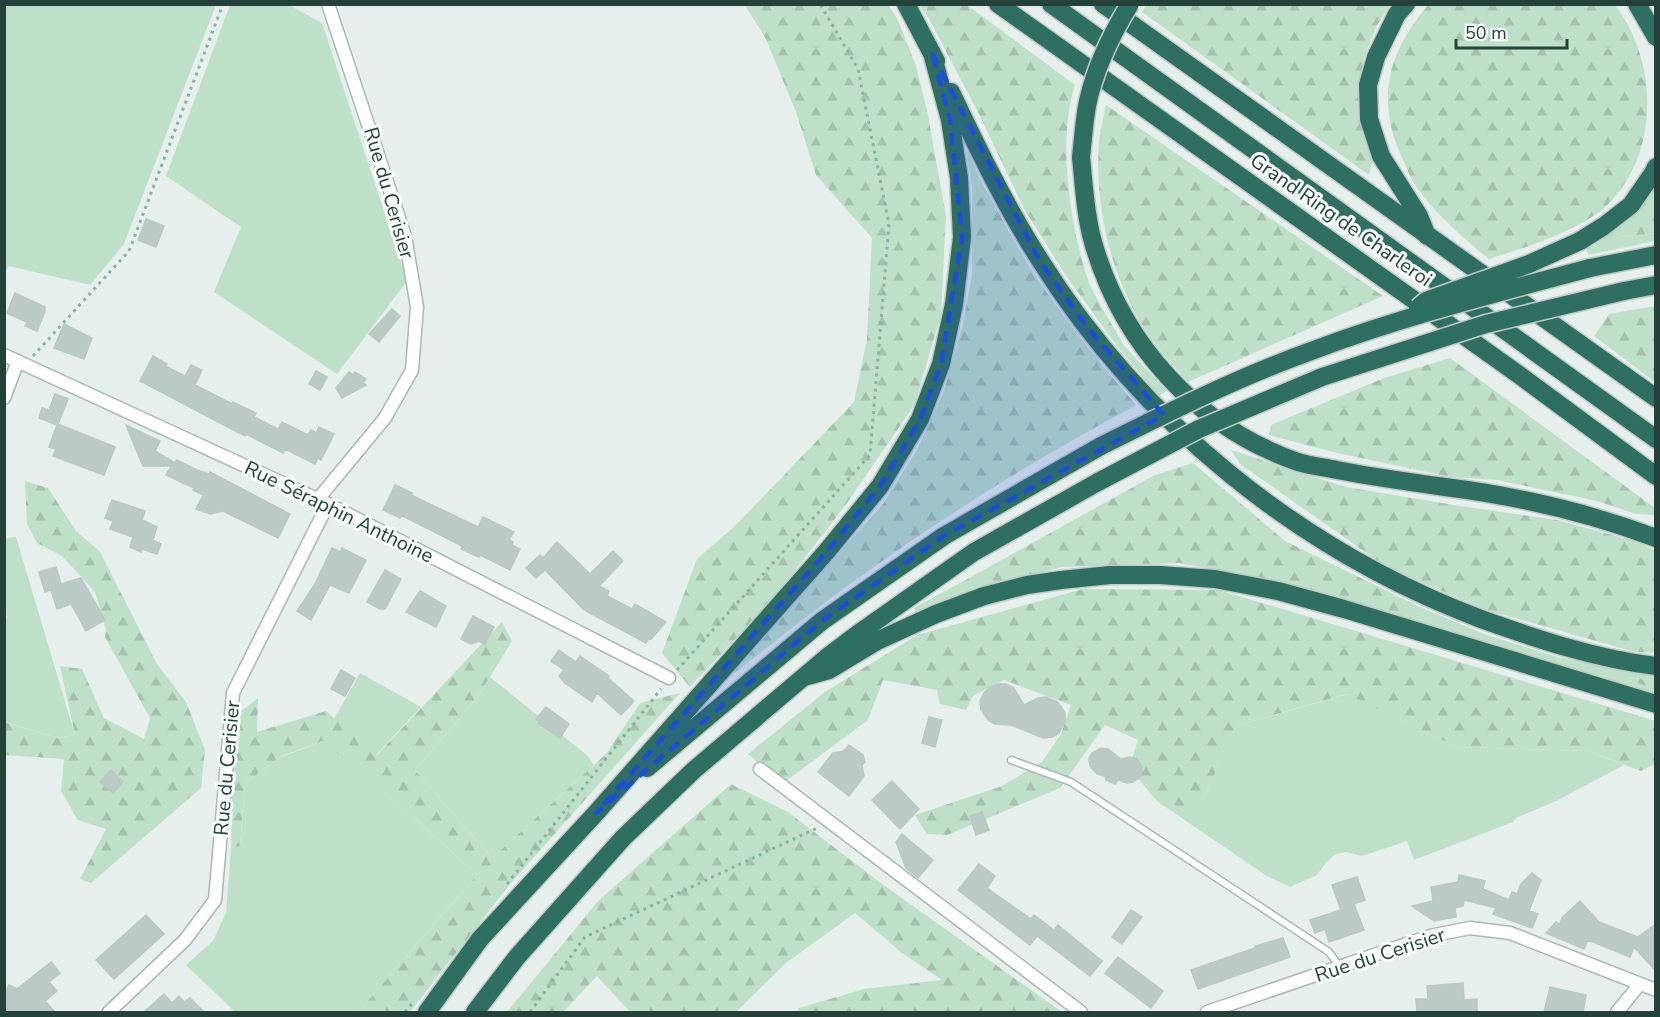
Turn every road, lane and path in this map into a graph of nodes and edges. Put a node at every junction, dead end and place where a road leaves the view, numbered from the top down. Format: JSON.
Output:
{"nodes":[{"id":1,"x":223,"y":4,"type":"edge"},
{"id":2,"x":328,"y":4,"type":"edge"},
{"id":3,"x":820,"y":4,"type":"edge"},
{"id":4,"x":906,"y":4,"type":"edge"},
{"id":5,"x":998,"y":4,"type":"edge"},
{"id":6,"x":1051,"y":4,"type":"edge"},
{"id":7,"x":1103,"y":4,"type":"edge"},
{"id":8,"x":1130,"y":4,"type":"edge"},
{"id":9,"x":1406,"y":4,"type":"edge"},
{"id":10,"x":1637,"y":4,"type":"edge"},
{"id":11,"x":1656,"y":37,"type":"edge"},
{"id":12,"x":932,"y":52,"type":"junction"},
{"id":13,"x":1656,"y":167,"type":"edge"},
{"id":14,"x":1428,"y":238,"type":"junction"},
{"id":15,"x":1656,"y":255,"type":"edge"},
{"id":16,"x":1656,"y":285,"type":"edge"},
{"id":17,"x":1408,"y":318,"type":"junction"},
{"id":18,"x":4,"y":355,"type":"edge"},
{"id":19,"x":22,"y":362,"type":"junction"},
{"id":20,"x":4,"y":398,"type":"edge"},
{"id":21,"x":1656,"y":398,"type":"edge"},
{"id":22,"x":1656,"y":439,"type":"edge"},
{"id":23,"x":1656,"y":476,"type":"edge"},
{"id":24,"x":323,"y":502,"type":"junction"},
{"id":25,"x":1656,"y":538,"type":"edge"},
{"id":26,"x":1656,"y":666,"type":"edge"},
{"id":27,"x":804,"y":677,"type":"junction"},
{"id":28,"x":669,"y":678,"type":"junction"},
{"id":29,"x":1656,"y":704,"type":"edge"},
{"id":30,"x":1011,"y":760,"type":"dead end"},
{"id":31,"x":760,"y":769,"type":"dead end"},
{"id":32,"x":596,"y":813,"type":"junction"},
{"id":33,"x":830,"y":822,"type":"junction"},
{"id":34,"x":501,"y":892,"type":"dead end"},
{"id":35,"x":1339,"y":967,"type":"junction"},
{"id":36,"x":1640,"y":984,"type":"junction"},
{"id":37,"x":1656,"y":990,"type":"edge"},
{"id":38,"x":420,"y":1008,"type":"edge"},
{"id":39,"x":109,"y":1012,"type":"edge"},
{"id":40,"x":405,"y":1012,"type":"edge"},
{"id":41,"x":475,"y":1012,"type":"edge"},
{"id":42,"x":531,"y":1012,"type":"edge"},
{"id":43,"x":1081,"y":1012,"type":"edge"},
{"id":44,"x":1207,"y":1012,"type":"edge"},
{"id":45,"x":1617,"y":1012,"type":"edge"}],
"edges":[{"from":1,"to":19,"type":"path"},
{"from":2,"to":24,"type":"street","name":"Rue du Cerisier"},
{"from":3,"to":28,"type":"path"},
{"from":4,"to":12,"type":"highway"},
{"from":5,"to":23,"type":"highway","name":"Grand Ring de Charleroi"},
{"from":6,"to":22,"type":"highway","name":"Grand Ring de Charleroi"},
{"from":7,"to":14,"type":"highway"},
{"from":8,"to":25,"type":"highway","bridge":true},
{"from":9,"to":14,"type":"highway"},
{"from":10,"to":11,"type":"highway"},
{"from":12,"to":26,"type":"highway"},
{"from":12,"to":32,"type":"highway"},
{"from":13,"to":17,"type":"highway","bridge":true},
{"from":14,"to":21,"type":"highway"},
{"from":15,"to":17,"type":"highway","bridge":true},
{"from":16,"to":27,"type":"highway","bridge":true},
{"from":17,"to":32,"type":"highway","bridge":true},
{"from":18,"to":19,"type":"street","name":"Rue Séraphin Anthoine"},
{"from":19,"to":20,"type":"street"},
{"from":19,"to":24,"type":"street","name":"Rue Séraphin Anthoine"},
{"from":24,"to":28,"type":"street","name":"Rue Séraphin Anthoine"},
{"from":24,"to":39,"type":"street","name":"Rue du Cerisier"},
{"from":27,"to":29,"type":"highway"},
{"from":27,"to":41,"type":"highway"},
{"from":28,"to":34,"type":"path"},
{"from":30,"to":35,"type":"lane"},
{"from":31,"to":33,"type":"street"},
{"from":32,"to":38,"type":"highway"},
{"from":33,"to":42,"type":"path"},
{"from":33,"to":43,"type":"street"},
{"from":35,"to":36,"type":"street","name":"Rue du Cerisier"},
{"from":35,"to":44,"type":"street","name":"Rue du Cerisier"},
{"from":36,"to":37,"type":"street","name":"Rue du Cerisier"},
{"from":36,"to":45,"type":"street"},
{"from":38,"to":40,"type":"path"}]}
